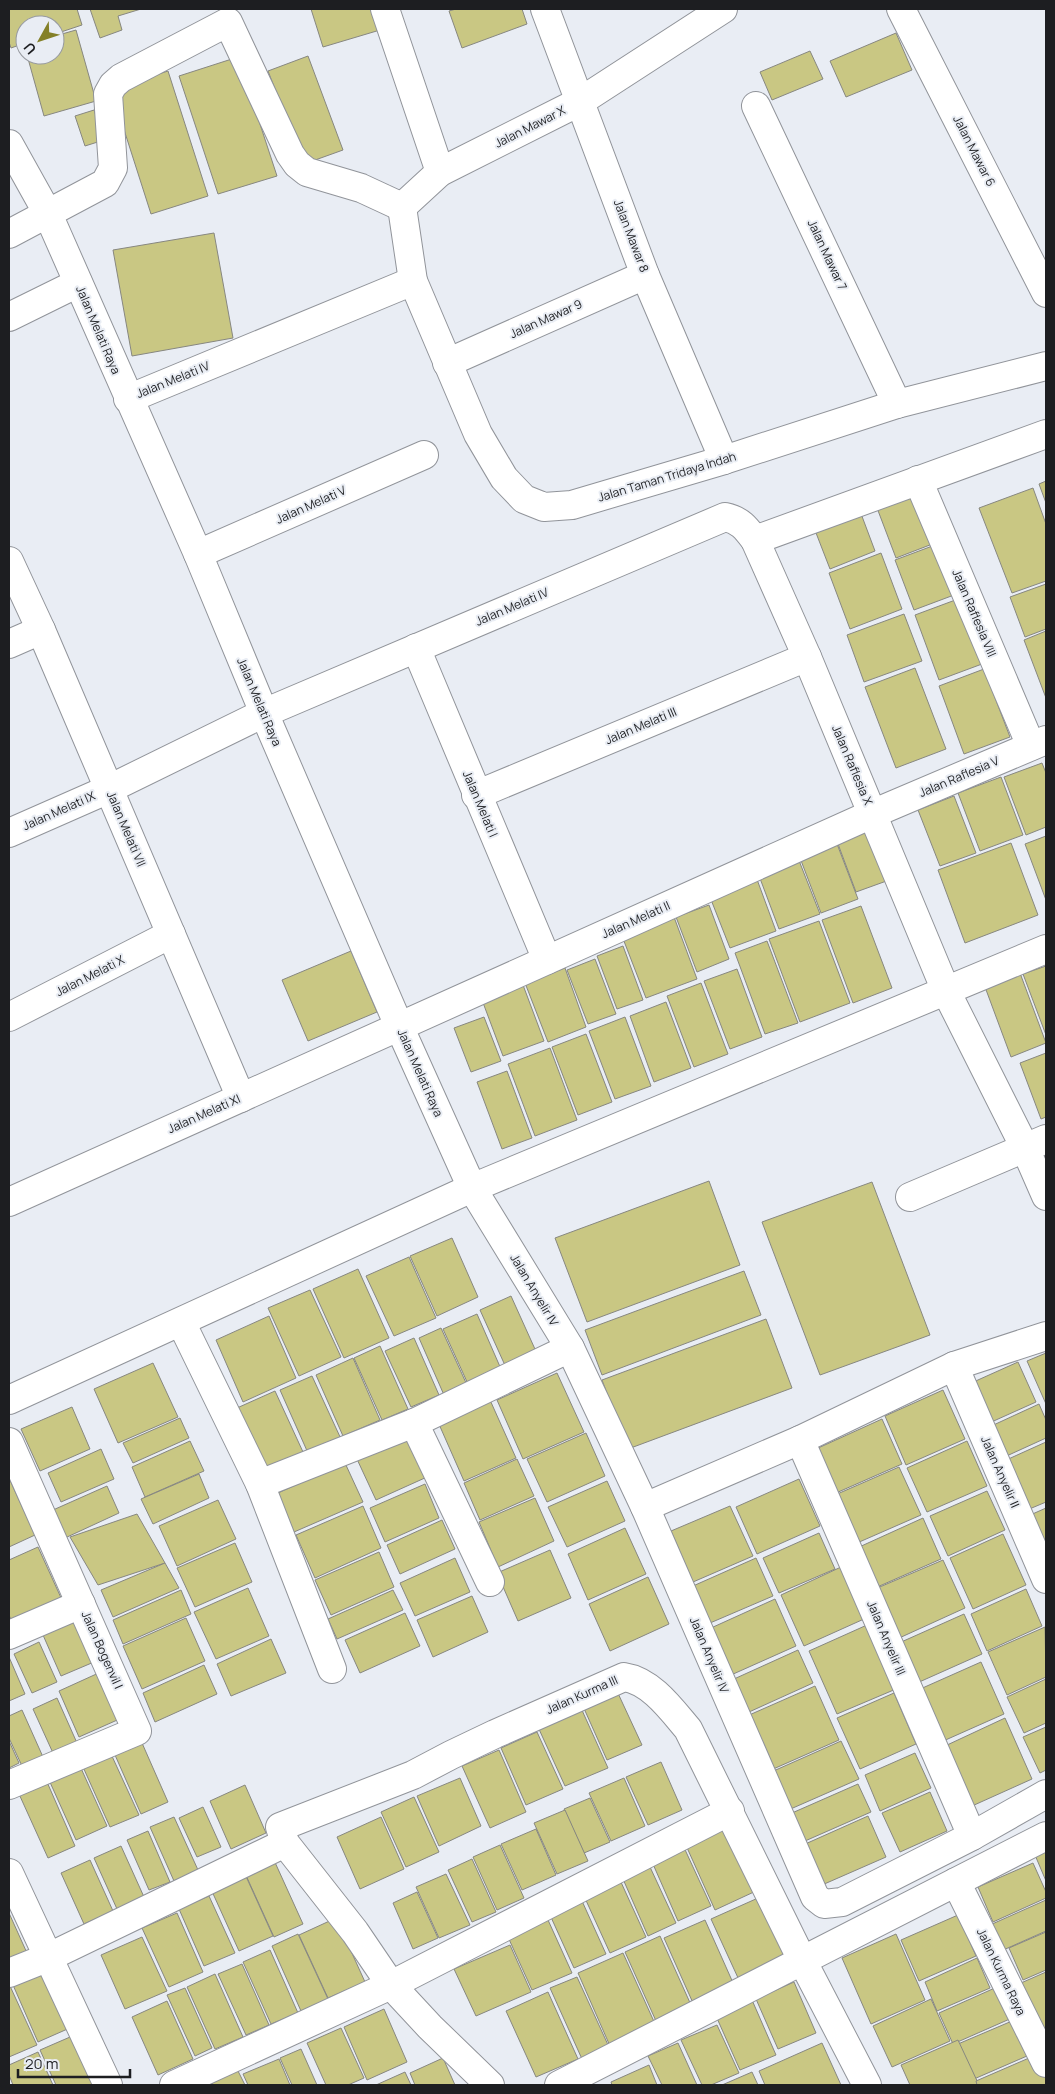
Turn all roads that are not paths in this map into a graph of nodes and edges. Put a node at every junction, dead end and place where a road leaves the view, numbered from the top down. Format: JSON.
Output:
{"nodes":[{"id":1,"x":385,"y":9,"type":"edge"},
{"id":2,"x":545,"y":9,"type":"edge"},
{"id":3,"x":724,"y":9,"type":"edge"},
{"id":4,"x":901,"y":9,"type":"edge"},
{"id":5,"x":226,"y":16,"type":"edge"},
{"id":6,"x":696,"y":17,"type":"edge"},
{"id":7,"x":580,"y":101,"type":"junction"},
{"id":8,"x":756,"y":106,"type":"dead end"},
{"id":9,"x":9,"y":144,"type":"edge"},
{"id":10,"x":440,"y":172,"type":"junction"},
{"id":11,"x":402,"y":206,"type":"junction"},
{"id":12,"x":48,"y":214,"type":"junction"},
{"id":13,"x":9,"y":234,"type":"edge"},
{"id":14,"x":645,"y":275,"type":"junction"},
{"id":15,"x":413,"y":281,"type":"junction"},
{"id":16,"x":78,"y":283,"type":"junction"},
{"id":17,"x":1046,"y":293,"type":"edge"},
{"id":18,"x":9,"y":317,"type":"edge"},
{"id":19,"x":447,"y":363,"type":"junction"},
{"id":20,"x":1046,"y":366,"type":"edge"},
{"id":21,"x":128,"y":399,"type":"junction"},
{"id":22,"x":897,"y":404,"type":"junction"},
{"id":23,"x":1046,"y":434,"type":"edge"},
{"id":24,"x":424,"y":455,"type":"dead end"},
{"id":25,"x":724,"y":460,"type":"junction"},
{"id":26,"x":918,"y":480,"type":"junction"},
{"id":27,"x":755,"y":540,"type":"junction"},
{"id":28,"x":198,"y":554,"type":"junction"},
{"id":29,"x":9,"y":560,"type":"edge"},
{"id":30,"x":41,"y":630,"type":"junction"},
{"id":31,"x":9,"y":644,"type":"edge"},
{"id":32,"x":416,"y":648,"type":"junction"},
{"id":33,"x":807,"y":657,"type":"junction"},
{"id":34,"x":264,"y":713,"type":"junction"},
{"id":35,"x":1039,"y":743,"type":"edge"},
{"id":36,"x":109,"y":789,"type":"junction"},
{"id":37,"x":476,"y":795,"type":"junction"},
{"id":38,"x":872,"y":814,"type":"junction"},
{"id":39,"x":9,"y":833,"type":"edge"},
{"id":40,"x":171,"y":934,"type":"junction"},
{"id":41,"x":1046,"y":949,"type":"edge"},
{"id":42,"x":547,"y":960,"type":"junction"},
{"id":43,"x":946,"y":991,"type":"junction"},
{"id":44,"x":9,"y":1018,"type":"edge"},
{"id":45,"x":399,"y":1026,"type":"junction"},
{"id":46,"x":241,"y":1098,"type":"junction"},
{"id":47,"x":1036,"y":1144,"type":"edge"},
{"id":48,"x":472,"y":1188,"type":"junction"},
{"id":49,"x":1046,"y":1196,"type":"edge"},
{"id":50,"x":910,"y":1197,"type":"dead end"},
{"id":51,"x":9,"y":1202,"type":"edge"},
{"id":52,"x":181,"y":1322,"type":"junction"},
{"id":53,"x":1046,"y":1336,"type":"edge"},
{"id":54,"x":570,"y":1348,"type":"junction"},
{"id":55,"x":954,"y":1366,"type":"junction"},
{"id":56,"x":9,"y":1400,"type":"edge"},
{"id":57,"x":414,"y":1423,"type":"junction"},
{"id":58,"x":800,"y":1440,"type":"junction"},
{"id":59,"x":9,"y":1442,"type":"edge"},
{"id":60,"x":260,"y":1484,"type":"junction"},
{"id":61,"x":644,"y":1507,"type":"junction"},
{"id":62,"x":1046,"y":1578,"type":"edge"},
{"id":63,"x":490,"y":1582,"type":"dead end"},
{"id":64,"x":81,"y":1604,"type":"junction"},
{"id":65,"x":9,"y":1635,"type":"edge"},
{"id":66,"x":332,"y":1669,"type":"dead end"},
{"id":67,"x":9,"y":1785,"type":"edge"},
{"id":68,"x":1046,"y":1794,"type":"edge"},
{"id":69,"x":730,"y":1812,"type":"junction"},
{"id":70,"x":282,"y":1835,"type":"junction"},
{"id":71,"x":972,"y":1836,"type":"junction"},
{"id":72,"x":1046,"y":1836,"type":"edge"},
{"id":73,"x":9,"y":1873,"type":"edge"},
{"id":74,"x":956,"y":1882,"type":"junction"},
{"id":75,"x":49,"y":1957,"type":"junction"},
{"id":76,"x":803,"y":1962,"type":"junction"},
{"id":77,"x":9,"y":1973,"type":"edge"},
{"id":78,"x":391,"y":1985,"type":"junction"},
{"id":79,"x":1046,"y":2063,"type":"edge"},
{"id":80,"x":108,"y":2085,"type":"edge"},
{"id":81,"x":174,"y":2085,"type":"edge"},
{"id":82,"x":490,"y":2085,"type":"edge"},
{"id":83,"x":560,"y":2085,"type":"edge"},
{"id":84,"x":867,"y":2085,"type":"edge"}],
"edges":[{"from":1,"to":10,"type":"street"},
{"from":2,"to":7,"type":"street","name":"Jalan Mawar 8"},
{"from":3,"to":6,"type":"street","name":"Jalan Mawar X"},
{"from":4,"to":17,"type":"street","name":"Jalan Mawar 6"},
{"from":5,"to":11,"type":"street"},
{"from":5,"to":12,"type":"street"},
{"from":6,"to":7,"type":"street","name":"Jalan Mawar X"},
{"from":7,"to":10,"type":"street","name":"Jalan Mawar X"},
{"from":7,"to":14,"type":"street","name":"Jalan Mawar 8"},
{"from":8,"to":22,"type":"street","name":"Jalan Mawar 7"},
{"from":9,"to":12,"type":"street","name":"Jalan Melati Raya"},
{"from":10,"to":11,"type":"street","name":"Jalan Mawar X"},
{"from":11,"to":15,"type":"street"},
{"from":12,"to":13,"type":"street"},
{"from":12,"to":16,"type":"street","name":"Jalan Melati Raya"},
{"from":14,"to":19,"type":"street","name":"Jalan Mawar 9"},
{"from":14,"to":25,"type":"street","name":"Jalan Mawar 8"},
{"from":15,"to":19,"type":"street","name":"Jalan Taman Tridaya Indah"},
{"from":15,"to":21,"type":"street","name":"Jalan Melati IV"},
{"from":16,"to":18,"type":"street"},
{"from":16,"to":21,"type":"street","name":"Jalan Melati Raya"},
{"from":19,"to":25,"type":"street","name":"Jalan Taman Tridaya Indah"},
{"from":20,"to":22,"type":"street","name":"Jalan Taman Tridaya Indah"},
{"from":21,"to":28,"type":"street","name":"Jalan Melati Raya"},
{"from":22,"to":25,"type":"street","name":"Jalan Taman Tridaya Indah"},
{"from":23,"to":26,"type":"street"},
{"from":24,"to":28,"type":"street","name":"Jalan Melati V"},
{"from":26,"to":27,"type":"street"},
{"from":26,"to":35,"type":"street","name":"Jalan Raflesia VIII"},
{"from":27,"to":32,"type":"street","name":"Jalan Melati IV"},
{"from":27,"to":33,"type":"street","name":"Jalan Raflesia X"},
{"from":28,"to":34,"type":"street","name":"Jalan Melati Raya"},
{"from":29,"to":30,"type":"street","name":"Jalan Melati VII"},
{"from":30,"to":31,"type":"street"},
{"from":30,"to":36,"type":"street","name":"Jalan Melati VII"},
{"from":32,"to":34,"type":"street","name":"Jalan Melati IV"},
{"from":32,"to":37,"type":"street","name":"Jalan Melati I"},
{"from":33,"to":37,"type":"street","name":"Jalan Melati III"},
{"from":33,"to":38,"type":"street","name":"Jalan Raflesia X"},
{"from":34,"to":36,"type":"street","name":"Jalan Melati IX"},
{"from":34,"to":45,"type":"street","name":"Jalan Melati Raya"},
{"from":35,"to":38,"type":"street","name":"Jalan Raflesia V"},
{"from":36,"to":39,"type":"street","name":"Jalan Melati IX"},
{"from":36,"to":40,"type":"street","name":"Jalan Melati VII"},
{"from":37,"to":42,"type":"street","name":"Jalan Melati I"},
{"from":38,"to":42,"type":"street","name":"Jalan Melati II"},
{"from":38,"to":43,"type":"street","name":"Jalan Raflesia X"},
{"from":40,"to":44,"type":"street","name":"Jalan Melati X"},
{"from":40,"to":46,"type":"street","name":"Jalan Melati VII"},
{"from":41,"to":43,"type":"street"},
{"from":42,"to":45,"type":"street","name":"Jalan Melati II"},
{"from":43,"to":47,"type":"street","name":"Jalan Raflesia X"},
{"from":43,"to":48,"type":"street"},
{"from":45,"to":46,"type":"street","name":"Jalan Melati XI"},
{"from":45,"to":48,"type":"street","name":"Jalan Melati Raya"},
{"from":46,"to":51,"type":"street","name":"Jalan Melati XI"},
{"from":47,"to":49,"type":"street","name":"Jalan Raflesia X"},
{"from":47,"to":50,"type":"street"},
{"from":48,"to":52,"type":"street"},
{"from":48,"to":54,"type":"street","name":"Jalan Anyelir IV"},
{"from":52,"to":56,"type":"street"},
{"from":52,"to":60,"type":"street"},
{"from":53,"to":55,"type":"street"},
{"from":54,"to":57,"type":"street"},
{"from":54,"to":61,"type":"street","name":"Jalan Anyelir IV"},
{"from":55,"to":58,"type":"street"},
{"from":55,"to":62,"type":"street","name":"Jalan Anyelir II"},
{"from":57,"to":60,"type":"street"},
{"from":57,"to":63,"type":"street"},
{"from":58,"to":61,"type":"street"},
{"from":58,"to":71,"type":"street","name":"Jalan Anyelir III"},
{"from":59,"to":64,"type":"street","name":"Jalan Bogenvil I"},
{"from":60,"to":66,"type":"street"},
{"from":61,"to":71,"type":"street","name":"Jalan Anyelir IV"},
{"from":64,"to":65,"type":"street"},
{"from":64,"to":67,"type":"street","name":"Jalan Bogenvil I"},
{"from":68,"to":71,"type":"street","name":"Jalan Anyelir IV"},
{"from":69,"to":70,"type":"street","name":"Jalan Kurma III"},
{"from":69,"to":76,"type":"street","name":"Jalan Kurma III"},
{"from":69,"to":78,"type":"street"},
{"from":70,"to":75,"type":"street","name":"Jalan Kurma III"},
{"from":70,"to":78,"type":"street"},
{"from":72,"to":74,"type":"street"},
{"from":73,"to":75,"type":"street"},
{"from":74,"to":76,"type":"street"},
{"from":74,"to":79,"type":"street","name":"Jalan Kurma Raya"},
{"from":75,"to":77,"type":"street","name":"Jalan Kurma III"},
{"from":75,"to":80,"type":"street"},
{"from":76,"to":83,"type":"street"},
{"from":76,"to":84,"type":"street","name":"Jalan Kurma III"},
{"from":78,"to":81,"type":"street"},
{"from":78,"to":82,"type":"street"}]}
